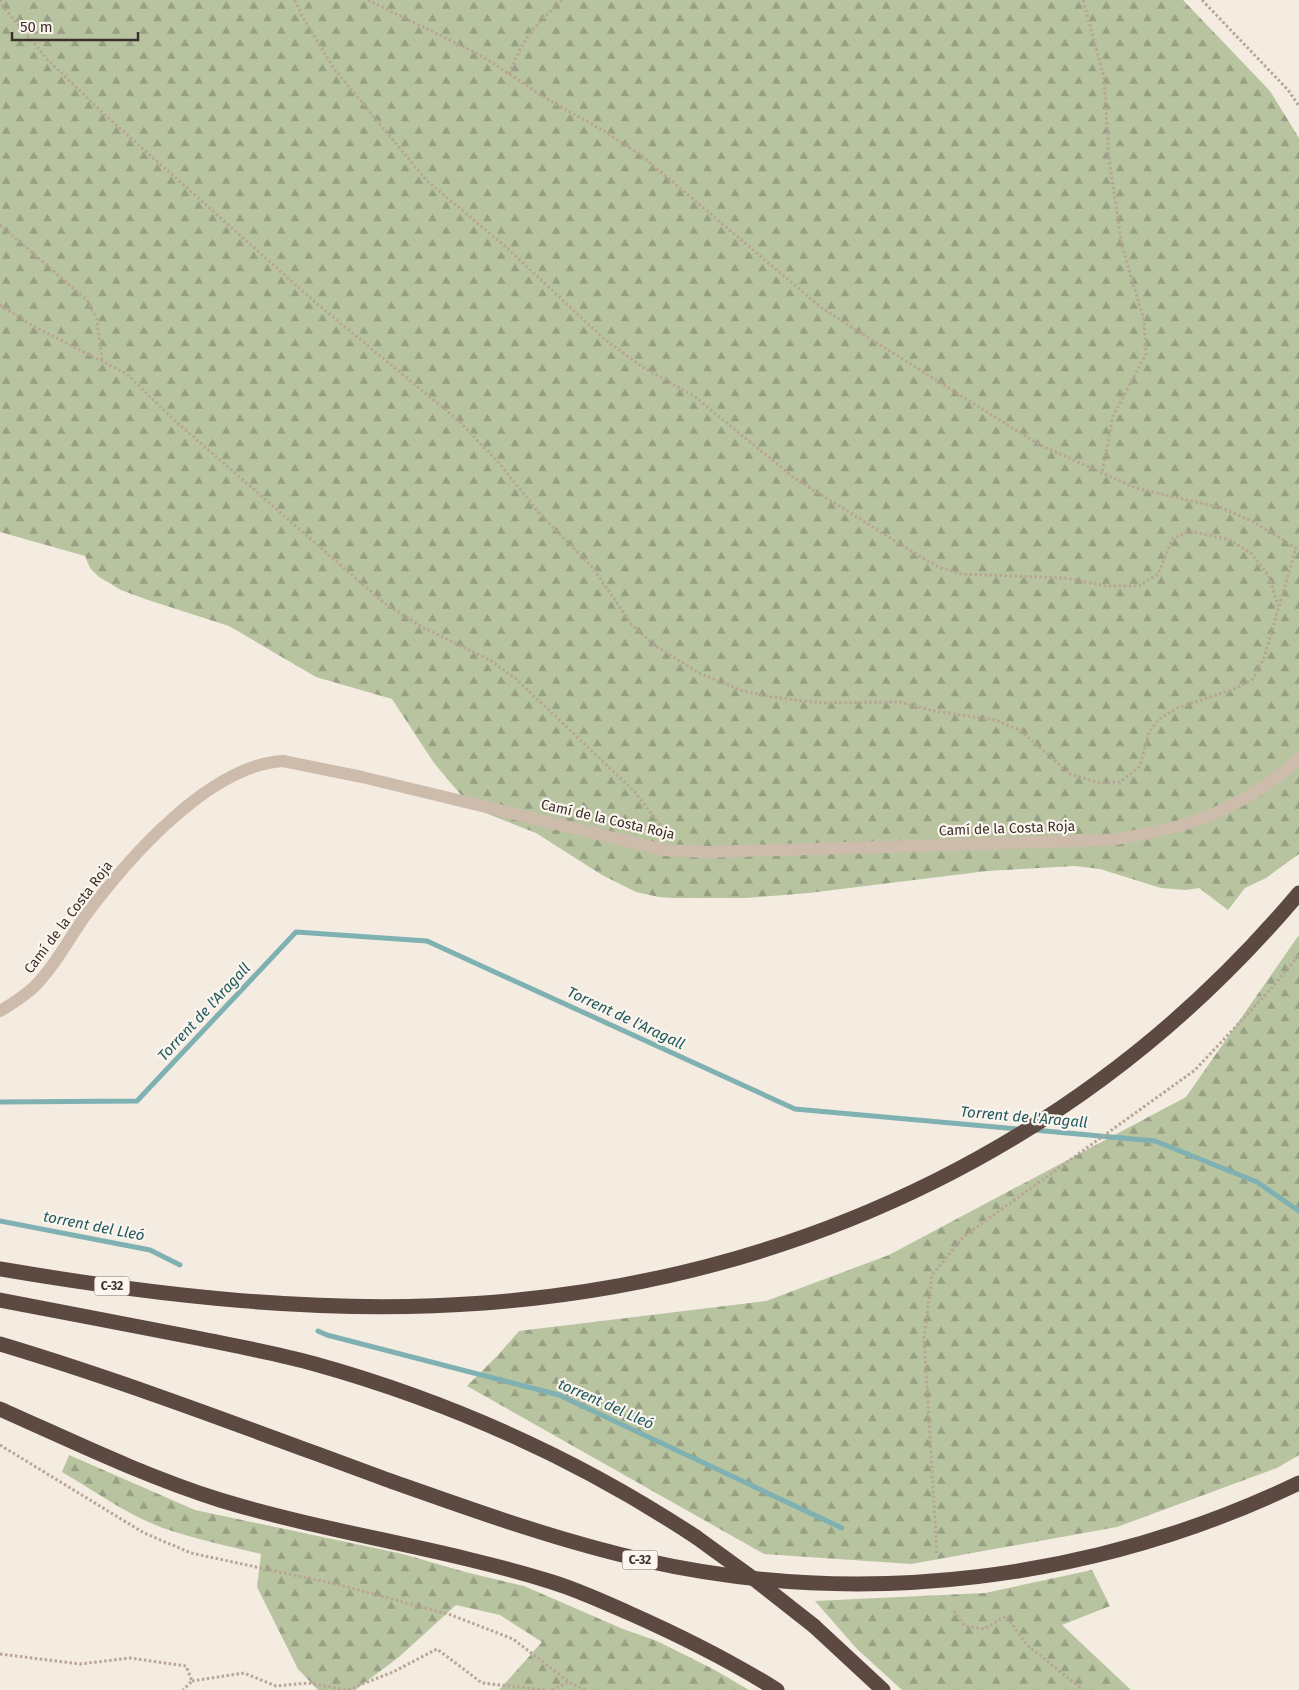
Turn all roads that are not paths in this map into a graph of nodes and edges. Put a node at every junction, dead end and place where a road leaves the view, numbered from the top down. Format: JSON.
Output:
{"nodes":[{"id":1,"x":1299,"y":758,"type":"edge"},
{"id":2,"x":1299,"y":893,"type":"edge"},
{"id":3,"x":0,"y":1011,"type":"edge"},
{"id":4,"x":0,"y":1269,"type":"edge"},
{"id":5,"x":0,"y":1300,"type":"edge"},
{"id":6,"x":0,"y":1344,"type":"edge"},
{"id":7,"x":0,"y":1409,"type":"edge"},
{"id":8,"x":1299,"y":1483,"type":"edge"},
{"id":9,"x":777,"y":1690,"type":"edge"},
{"id":10,"x":883,"y":1690,"type":"edge"}],
"edges":[{"from":1,"to":3,"type":"street","name":"Camí de la Costa Roja"},
{"from":2,"to":4,"type":"highway","number":"C-32"},
{"from":5,"to":10,"type":"highway","bridge":true},
{"from":6,"to":8,"type":"highway","number":"C-32"},
{"from":7,"to":9,"type":"highway"}]}
